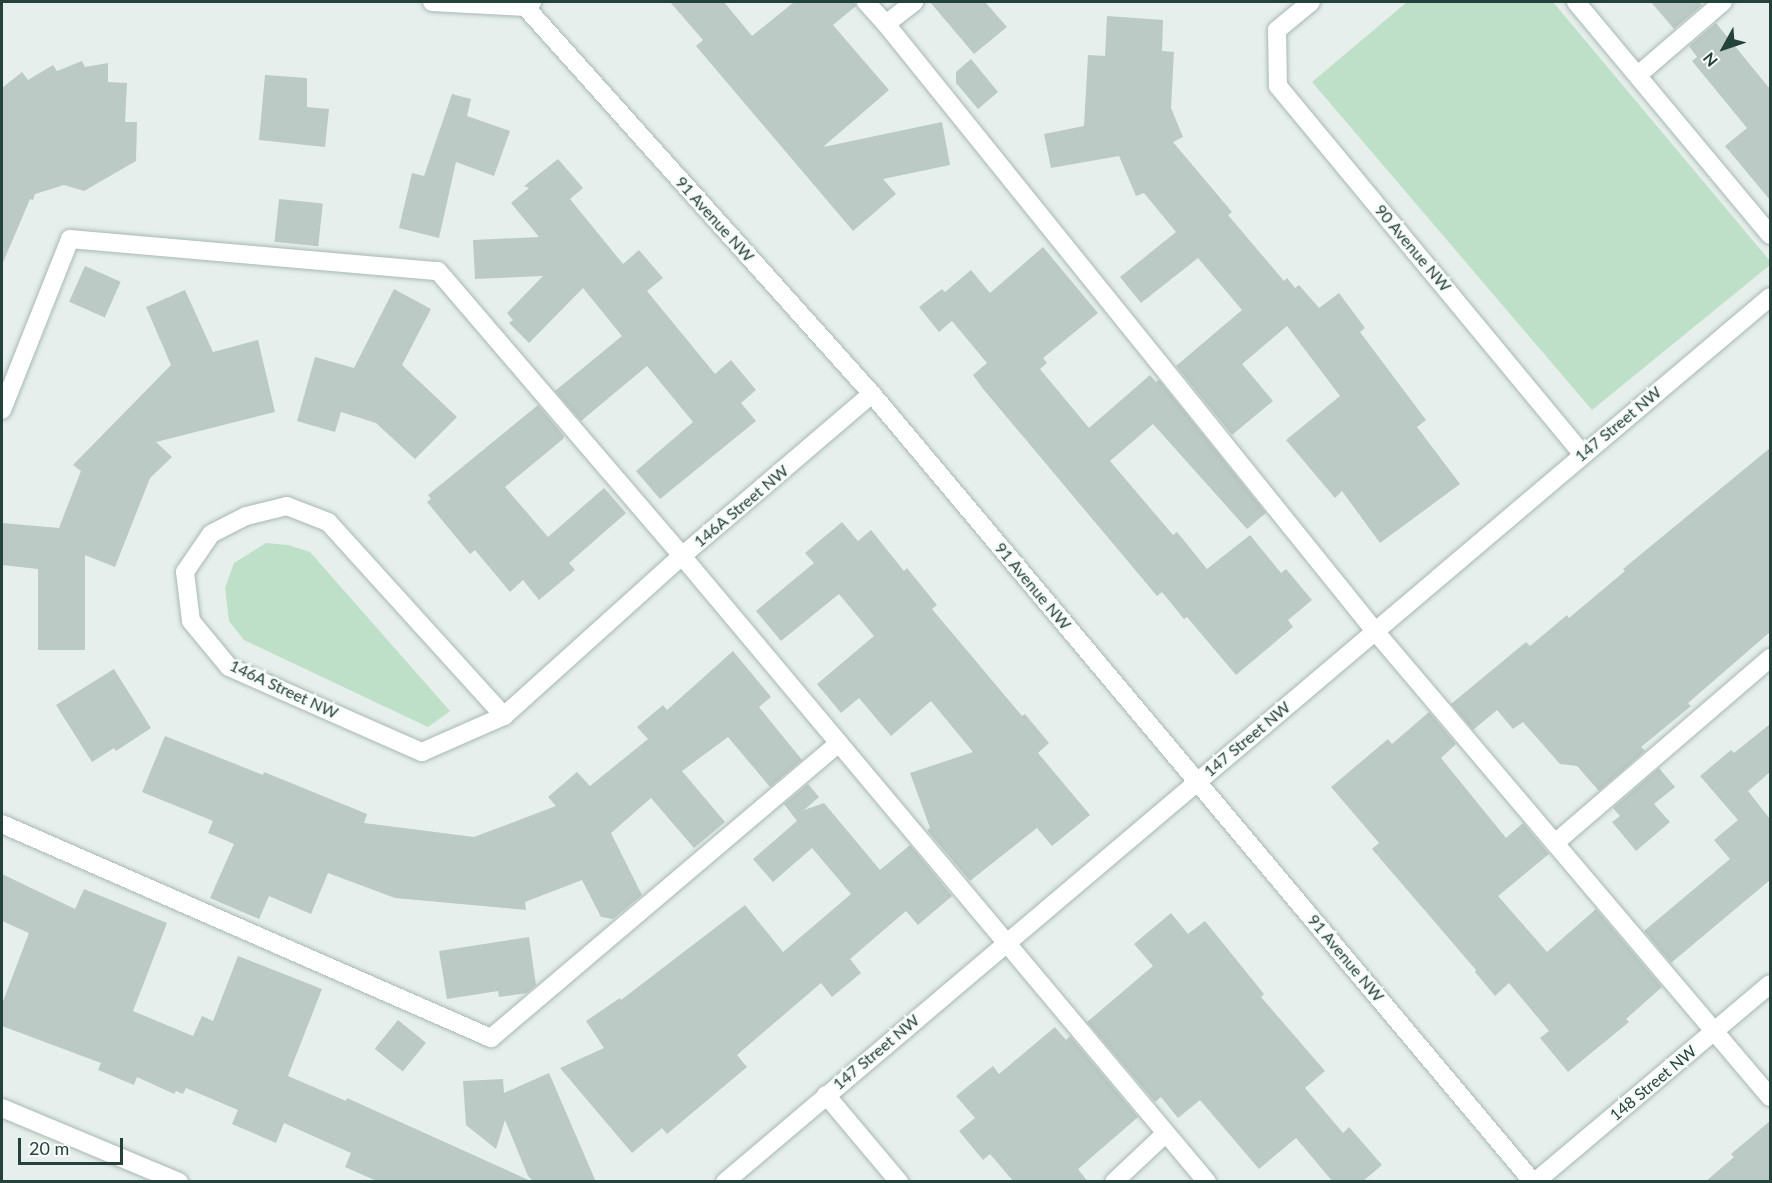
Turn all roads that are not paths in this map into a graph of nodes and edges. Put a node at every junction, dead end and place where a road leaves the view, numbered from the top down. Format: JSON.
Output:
{"nodes":[{"id":1,"x":432,"y":2,"type":"edge"},
{"id":2,"x":866,"y":2,"type":"edge"},
{"id":3,"x":914,"y":2,"type":"edge"},
{"id":4,"x":1311,"y":2,"type":"edge"},
{"id":5,"x":1576,"y":2,"type":"edge"},
{"id":6,"x":1723,"y":2,"type":"edge"},
{"id":7,"x":526,"y":3,"type":"edge"},
{"id":8,"x":886,"y":24,"type":"junction"},
{"id":9,"x":1638,"y":75,"type":"junction"},
{"id":10,"x":1770,"y":235,"type":"edge"},
{"id":11,"x":1770,"y":297,"type":"edge"},
{"id":12,"x":872,"y":394,"type":"junction"},
{"id":13,"x":2,"y":410,"type":"edge"},
{"id":14,"x":1582,"y":454,"type":"junction"},
{"id":15,"x":682,"y":556,"type":"junction"},
{"id":16,"x":1375,"y":631,"type":"junction"},
{"id":17,"x":1770,"y":657,"type":"edge"},
{"id":18,"x":504,"y":716,"type":"junction"},
{"id":19,"x":839,"y":743,"type":"junction"},
{"id":20,"x":1197,"y":782,"type":"junction"},
{"id":21,"x":2,"y":825,"type":"edge"},
{"id":22,"x":1555,"y":843,"type":"junction"},
{"id":23,"x":1006,"y":942,"type":"junction"},
{"id":24,"x":1770,"y":984,"type":"edge"},
{"id":25,"x":1714,"y":1032,"type":"junction"},
{"id":26,"x":826,"y":1095,"type":"junction"},
{"id":27,"x":1770,"y":1097,"type":"edge"},
{"id":28,"x":2,"y":1108,"type":"edge"},
{"id":29,"x":1166,"y":1133,"type":"junction"},
{"id":30,"x":179,"y":1182,"type":"edge"},
{"id":31,"x":725,"y":1182,"type":"edge"},
{"id":32,"x":899,"y":1182,"type":"edge"},
{"id":33,"x":1114,"y":1182,"type":"edge"},
{"id":34,"x":1207,"y":1182,"type":"edge"},
{"id":35,"x":1534,"y":1182,"type":"edge"}],
"edges":[{"from":1,"to":7,"type":"street"},
{"from":2,"to":8,"type":"street"},
{"from":3,"to":8,"type":"street"},
{"from":4,"to":14,"type":"street","name":"90 Avenue NW"},
{"from":5,"to":9,"type":"street"},
{"from":6,"to":9,"type":"street"},
{"from":7,"to":12,"type":"street","name":"91 Avenue NW"},
{"from":8,"to":16,"type":"street"},
{"from":9,"to":10,"type":"street"},
{"from":11,"to":14,"type":"street","name":"147 Street NW"},
{"from":12,"to":15,"type":"street","name":"146A Street NW"},
{"from":12,"to":20,"type":"street","name":"91 Avenue NW"},
{"from":13,"to":15,"type":"street"},
{"from":14,"to":16,"type":"street","name":"147 Street NW"},
{"from":15,"to":18,"type":"street","name":"146A Street NW"},
{"from":15,"to":19,"type":"street"},
{"from":16,"to":20,"type":"street","name":"147 Street NW"},
{"from":16,"to":22,"type":"street"},
{"from":17,"to":22,"type":"street"},
{"from":18,"to":18,"type":"street","name":"146A Street NW"},
{"from":19,"to":21,"type":"street"},
{"from":19,"to":23,"type":"street"},
{"from":20,"to":23,"type":"street","name":"147 Street NW"},
{"from":20,"to":35,"type":"street","name":"91 Avenue NW"},
{"from":22,"to":25,"type":"street"},
{"from":23,"to":26,"type":"street","name":"147 Street NW"},
{"from":23,"to":29,"type":"street"},
{"from":24,"to":25,"type":"street","name":"148 Street NW"},
{"from":25,"to":27,"type":"street"},
{"from":25,"to":35,"type":"street","name":"148 Street NW"},
{"from":26,"to":31,"type":"street","name":"147 Street NW"},
{"from":26,"to":32,"type":"street"},
{"from":28,"to":30,"type":"street"},
{"from":29,"to":33,"type":"street"},
{"from":29,"to":34,"type":"street"}]}
